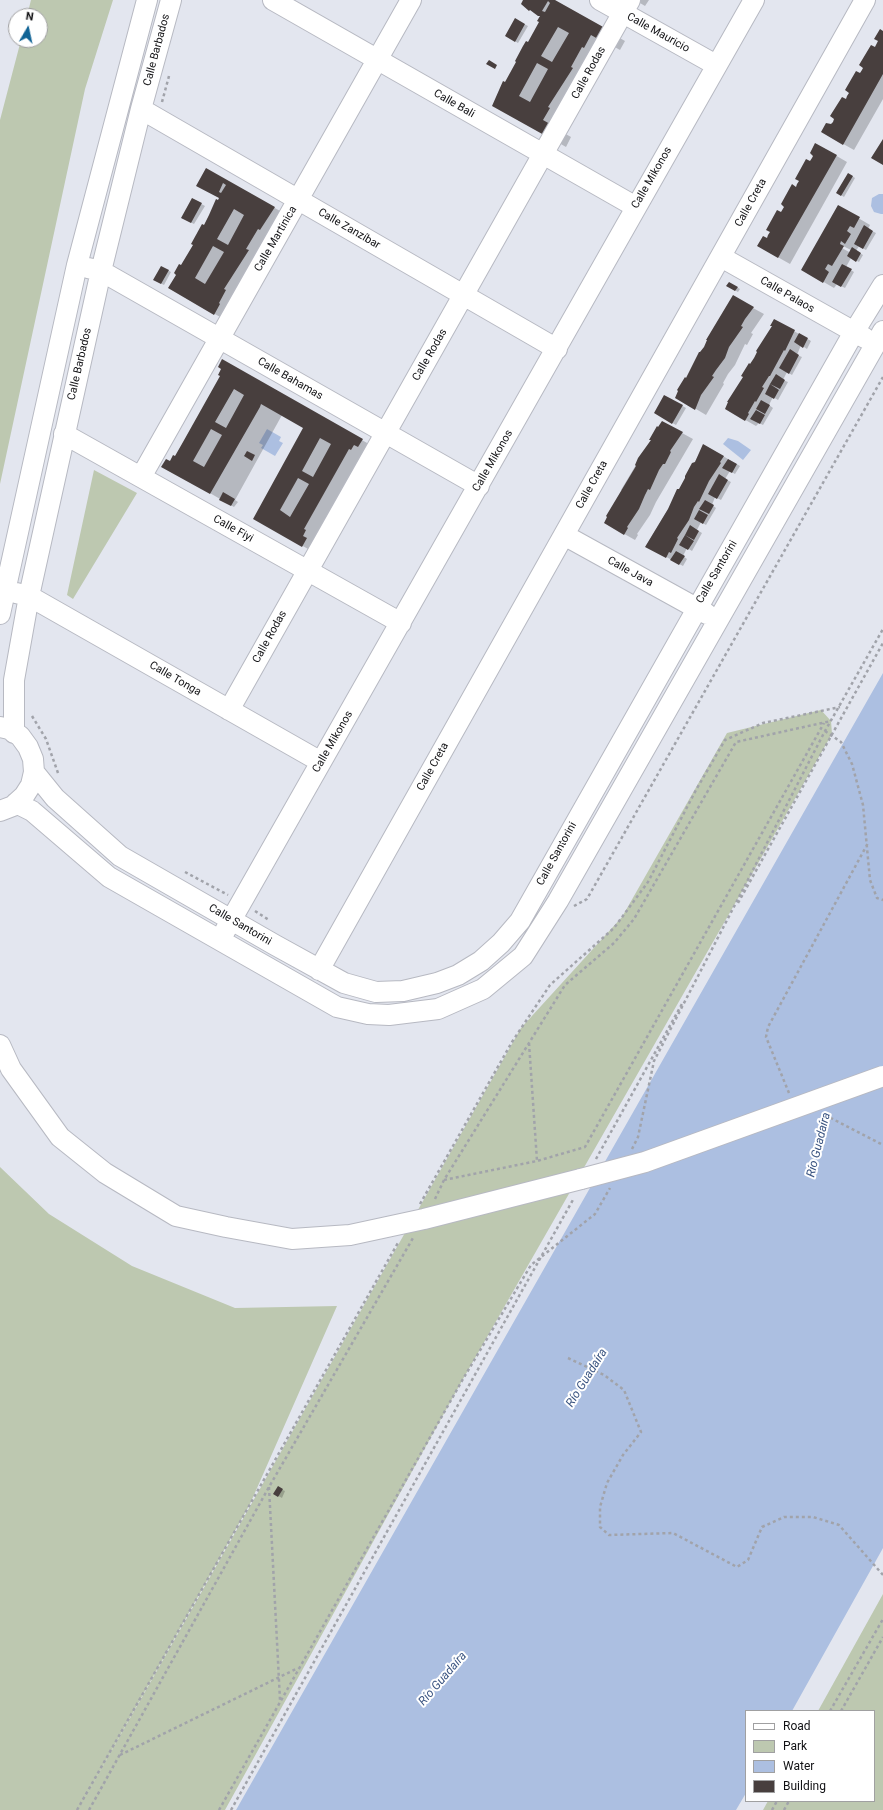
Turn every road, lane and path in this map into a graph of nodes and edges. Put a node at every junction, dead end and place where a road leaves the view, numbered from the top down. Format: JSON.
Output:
{"nodes":[{"id":1,"x":147,"y":0,"type":"edge"},
{"id":2,"x":171,"y":0,"type":"edge"},
{"id":3,"x":273,"y":0,"type":"edge"},
{"id":4,"x":411,"y":0,"type":"edge"},
{"id":5,"x":600,"y":0,"type":"edge"},
{"id":6,"x":754,"y":0,"type":"edge"},
{"id":7,"x":865,"y":0,"type":"edge"},
{"id":8,"x":626,"y":6,"type":"edge"},
{"id":9,"x":377,"y":60,"type":"junction"},
{"id":10,"x":716,"y":65,"type":"junction"},
{"id":11,"x":170,"y":74,"type":"dead end"},
{"id":12,"x":149,"y":114,"type":"junction"},
{"id":13,"x":543,"y":154,"type":"junction"},
{"id":14,"x":298,"y":200,"type":"junction"},
{"id":15,"x":636,"y":207,"type":"junction"},
{"id":16,"x":721,"y":257,"type":"junction"},
{"id":17,"x":77,"y":265,"type":"junction"},
{"id":18,"x":101,"y":271,"type":"junction"},
{"id":19,"x":883,"y":285,"type":"edge"},
{"id":20,"x":464,"y":296,"type":"junction"},
{"id":21,"x":854,"y":332,"type":"junction"},
{"id":22,"x":879,"y":337,"type":"edge"},
{"id":23,"x":219,"y":338,"type":"junction"},
{"id":24,"x":557,"y":349,"type":"junction"},
{"id":25,"x":883,"y":378,"type":"edge"},
{"id":26,"x":386,"y":433,"type":"junction"},
{"id":27,"x":64,"y":434,"type":"junction"},
{"id":28,"x":141,"y":477,"type":"junction"},
{"id":29,"x":479,"y":486,"type":"junction"},
{"id":30,"x":564,"y":535,"type":"junction"},
{"id":31,"x":308,"y":571,"type":"junction"},
{"id":32,"x":4,"y":591,"type":"junction"},
{"id":33,"x":29,"y":596,"type":"junction"},
{"id":34,"x":696,"y":608,"type":"junction"},
{"id":35,"x":0,"y":614,"type":"edge"},
{"id":36,"x":717,"y":620,"type":"junction"},
{"id":37,"x":401,"y":623,"type":"junction"},
{"id":38,"x":883,"y":630,"type":"edge"},
{"id":39,"x":883,"y":643,"type":"edge"},
{"id":40,"x":31,"y":710,"type":"dead end"},
{"id":41,"x":229,"y":710,"type":"junction"},
{"id":42,"x":824,"y":723,"type":"dead end"},
{"id":43,"x":7,"y":730,"type":"edge"},
{"id":44,"x":826,"y":731,"type":"junction"},
{"id":45,"x":832,"y":734,"type":"junction"},
{"id":46,"x":321,"y":762,"type":"junction"},
{"id":47,"x":34,"y":772,"type":"junction"},
{"id":48,"x":59,"y":774,"type":"dead end"},
{"id":49,"x":8,"y":807,"type":"edge"},
{"id":50,"x":868,"y":843,"type":"junction"},
{"id":51,"x":180,"y":870,"type":"dead end"},
{"id":52,"x":883,"y":900,"type":"edge"},
{"id":53,"x":242,"y":902,"type":"junction"},
{"id":54,"x":568,"y":910,"type":"dead end"},
{"id":55,"x":231,"y":920,"type":"junction"},
{"id":56,"x":272,"y":923,"type":"dead end"},
{"id":57,"x":220,"y":941,"type":"junction"},
{"id":58,"x":319,"y":970,"type":"junction"},
{"id":59,"x":528,"y":1042,"type":"dead end"},
{"id":60,"x":0,"y":1045,"type":"edge"},
{"id":61,"x":883,"y":1076,"type":"edge"},
{"id":62,"x":792,"y":1096,"type":"dead end"},
{"id":63,"x":841,"y":1124,"type":"dead end"},
{"id":64,"x":883,"y":1145,"type":"edge"},
{"id":65,"x":631,"y":1150,"type":"dead end"},
{"id":66,"x":537,"y":1160,"type":"junction"},
{"id":67,"x":594,"y":1161,"type":"dead end"},
{"id":68,"x":444,"y":1180,"type":"dead end"},
{"id":69,"x":613,"y":1182,"type":"dead end"},
{"id":70,"x":578,"y":1187,"type":"junction"},
{"id":71,"x":568,"y":1358,"type":"dead end"},
{"id":72,"x":269,"y":1487,"type":"dead end"},
{"id":73,"x":883,"y":1575,"type":"edge"},
{"id":74,"x":883,"y":1619,"type":"edge"},
{"id":75,"x":883,"y":1637,"type":"edge"},
{"id":76,"x":298,"y":1668,"type":"junction"},
{"id":77,"x":279,"y":1678,"type":"junction"},
{"id":78,"x":280,"y":1700,"type":"junction"},
{"id":79,"x":831,"y":1710,"type":"edge"},
{"id":80,"x":842,"y":1710,"type":"edge"},
{"id":81,"x":119,"y":1755,"type":"dead end"},
{"id":82,"x":219,"y":1810,"type":"edge"},
{"id":83,"x":231,"y":1810,"type":"edge"}],
"edges":[{"from":1,"to":17,"type":"street","name":"Calle Barbados"},
{"from":2,"to":12,"type":"street","name":"Calle Barbados"},
{"from":3,"to":9,"type":"street","name":"Calle Bali"},
{"from":4,"to":9,"type":"street","name":"Calle Martinica"},
{"from":5,"to":8,"type":"street","name":"Calle Mauricio"},
{"from":6,"to":10,"type":"street","name":"Calle Mikonos"},
{"from":7,"to":16,"type":"street","name":"Calle Creta"},
{"from":8,"to":10,"type":"street","name":"Calle Mauricio"},
{"from":8,"to":13,"type":"street","name":"Calle Rodas"},
{"from":9,"to":13,"type":"street","name":"Calle Bali"},
{"from":9,"to":14,"type":"street","name":"Calle Martinica"},
{"from":10,"to":15,"type":"street","name":"Calle Mikonos"},
{"from":11,"to":12,"type":"path"},
{"from":12,"to":14,"type":"street","name":"Calle Zanzíbar"},
{"from":12,"to":18,"type":"street","name":"Calle Barbados"},
{"from":13,"to":15,"type":"street","name":"Calle Bali"},
{"from":13,"to":20,"type":"street","name":"Calle Rodas"},
{"from":14,"to":20,"type":"street","name":"Calle Zanzíbar"},
{"from":14,"to":23,"type":"street","name":"Calle Martinica"},
{"from":15,"to":24,"type":"street","name":"Calle Mikonos"},
{"from":16,"to":21,"type":"street","name":"Calle Palaos"},
{"from":16,"to":30,"type":"street","name":"Calle Creta"},
{"from":17,"to":18,"type":"street","name":"Calle Bahamas"},
{"from":17,"to":32,"type":"street","name":"Calle Barbados"},
{"from":18,"to":23,"type":"street","name":"Calle Bahamas"},
{"from":18,"to":27,"type":"street","name":"Calle Barbados"},
{"from":19,"to":21,"type":"street","name":"Calle Santorini"},
{"from":20,"to":24,"type":"street","name":"Calle Zanzíbar"},
{"from":20,"to":26,"type":"street","name":"Calle Rodas"},
{"from":21,"to":22,"type":"street","name":"Calle Palaos"},
{"from":21,"to":34,"type":"street","name":"Calle Santorini"},
{"from":22,"to":36,"type":"street"},
{"from":23,"to":26,"type":"street","name":"Calle Bahamas"},
{"from":23,"to":28,"type":"street","name":"Calle Martinica"},
{"from":24,"to":29,"type":"street","name":"Calle Mikonos"},
{"from":25,"to":54,"type":"path"},
{"from":26,"to":29,"type":"street","name":"Calle Bahamas"},
{"from":26,"to":31,"type":"street","name":"Calle Rodas"},
{"from":27,"to":28,"type":"street","name":"Calle Fiyi"},
{"from":27,"to":33,"type":"street","name":"Calle Barbados"},
{"from":28,"to":31,"type":"street","name":"Calle Fiyi"},
{"from":29,"to":37,"type":"street","name":"Calle Mikonos"},
{"from":30,"to":34,"type":"street","name":"Calle Java"},
{"from":30,"to":58,"type":"street","name":"Calle Creta"},
{"from":31,"to":37,"type":"street","name":"Calle Fiyi"},
{"from":31,"to":41,"type":"street","name":"Calle Rodas"},
{"from":32,"to":33,"type":"street","name":"Calle Tonga"},
{"from":32,"to":35,"type":"street","name":"Calle Barbados"},
{"from":33,"to":41,"type":"street","name":"Calle Tonga"},
{"from":33,"to":43,"type":"street","name":"Calle Barbados"},
{"from":34,"to":36,"type":"street","name":"Calle Java"},
{"from":34,"to":58,"type":"street","name":"Calle Santorini"},
{"from":36,"to":57,"type":"street"},
{"from":37,"to":46,"type":"street","name":"Calle Mikonos"},
{"from":38,"to":44,"type":"path"},
{"from":39,"to":45,"type":"path"},
{"from":40,"to":48,"type":"path"},
{"from":41,"to":46,"type":"street","name":"Calle Tonga"},
{"from":42,"to":66,"type":"path"},
{"from":43,"to":47,"type":"street"},
{"from":44,"to":45,"type":"path"},
{"from":44,"to":65,"type":"path"},
{"from":45,"to":50,"type":"path"},
{"from":45,"to":67,"type":"path"},
{"from":46,"to":53,"type":"street","name":"Calle Mikonos"},
{"from":47,"to":49,"type":"street"},
{"from":47,"to":55,"type":"street","name":"Calle Santorini"},
{"from":49,"to":57,"type":"street"},
{"from":50,"to":52,"type":"path"},
{"from":50,"to":62,"type":"path"},
{"from":51,"to":53,"type":"path"},
{"from":53,"to":55,"type":"street","name":"Calle Mikonos"},
{"from":53,"to":56,"type":"path"},
{"from":55,"to":57,"type":"street","name":"Calle Mikonos"},
{"from":55,"to":58,"type":"street","name":"Calle Santorini"},
{"from":59,"to":66,"type":"path"},
{"from":60,"to":70,"type":"street"},
{"from":61,"to":70,"type":"street","bridge":true},
{"from":63,"to":64,"type":"path"},
{"from":66,"to":68,"type":"path"},
{"from":69,"to":76,"type":"path"},
{"from":70,"to":83,"type":"path"},
{"from":71,"to":73,"type":"path"},
{"from":72,"to":77,"type":"path"},
{"from":74,"to":79,"type":"path"},
{"from":75,"to":80,"type":"path"},
{"from":76,"to":77,"type":"path"},
{"from":76,"to":78,"type":"path"},
{"from":77,"to":78,"type":"path"},
{"from":77,"to":81,"type":"path"},
{"from":78,"to":82,"type":"path"}]}
